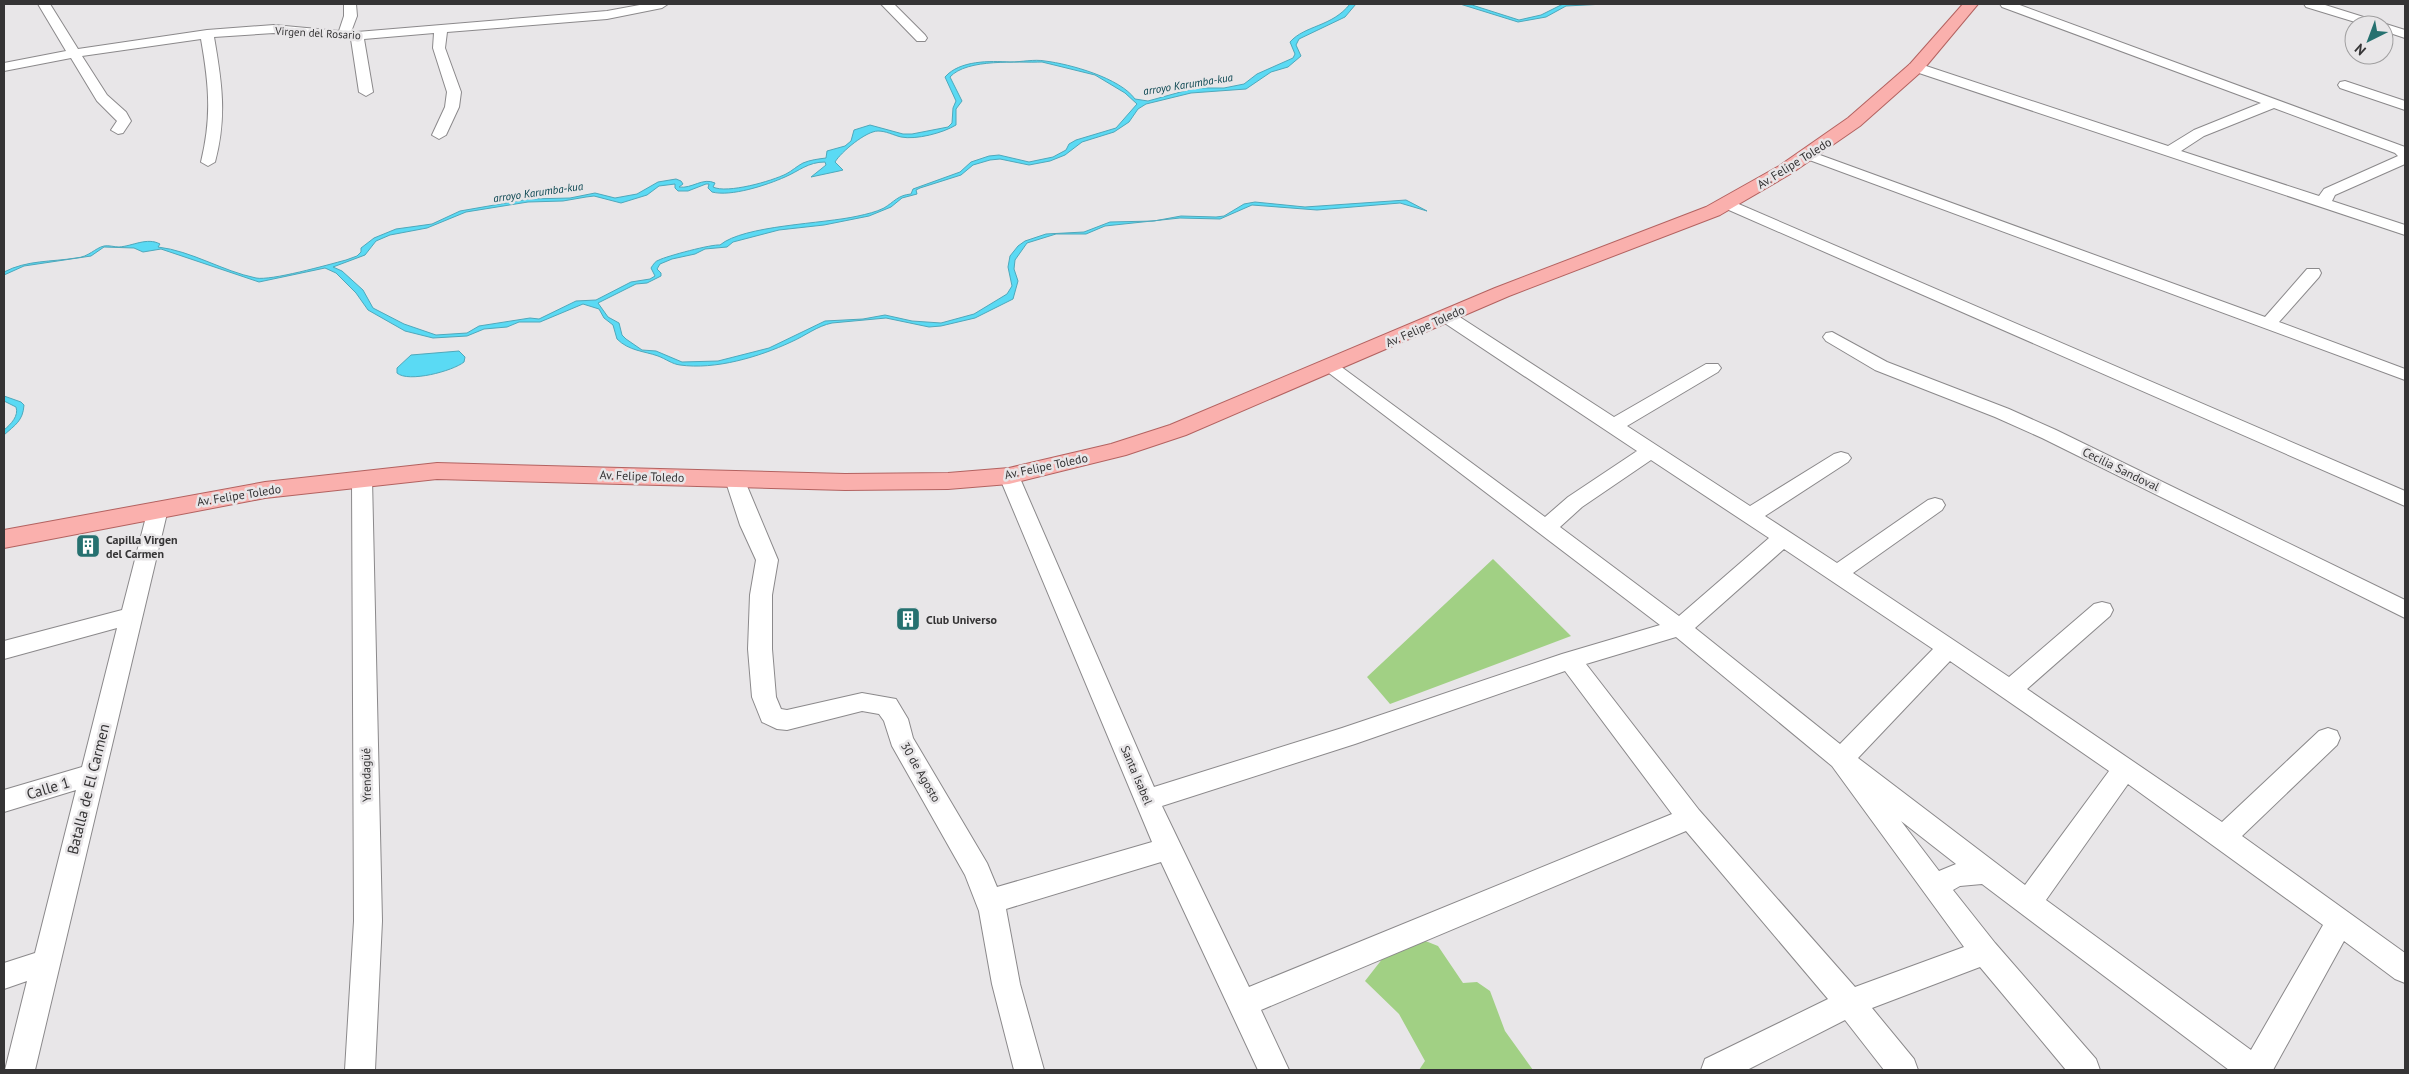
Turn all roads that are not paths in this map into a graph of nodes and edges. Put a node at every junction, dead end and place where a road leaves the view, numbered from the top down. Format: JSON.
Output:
{"nodes":[{"id":1,"x":44,"y":4,"type":"edge"},
{"id":2,"x":350,"y":4,"type":"edge"},
{"id":3,"x":540,"y":4,"type":"edge"},
{"id":4,"x":662,"y":4,"type":"edge"},
{"id":5,"x":887,"y":4,"type":"edge"},
{"id":6,"x":1971,"y":4,"type":"edge"},
{"id":7,"x":2006,"y":4,"type":"edge"},
{"id":8,"x":2310,"y":4,"type":"edge"},
{"id":9,"x":2346,"y":15,"type":"edge"},
{"id":10,"x":541,"y":21,"type":"junction"},
{"id":11,"x":441,"y":29,"type":"junction"},
{"id":12,"x":207,"y":34,"type":"junction"},
{"id":13,"x":342,"y":35,"type":"junction"},
{"id":14,"x":358,"y":36,"type":"junction"},
{"id":15,"x":921,"y":38,"type":"dead end"},
{"id":16,"x":75,"y":54,"type":"junction"},
{"id":17,"x":4,"y":66,"type":"edge"},
{"id":18,"x":1915,"y":67,"type":"junction"},
{"id":19,"x":2345,"y":85,"type":"dead end"},
{"id":20,"x":366,"y":92,"type":"dead end"},
{"id":21,"x":2274,"y":103,"type":"junction"},
{"id":22,"x":2405,"y":106,"type":"edge"},
{"id":23,"x":118,"y":130,"type":"dead end"},
{"id":24,"x":439,"y":136,"type":"dead end"},
{"id":25,"x":2169,"y":152,"type":"junction"},
{"id":26,"x":1809,"y":155,"type":"junction"},
{"id":27,"x":2405,"y":155,"type":"edge"},
{"id":28,"x":208,"y":162,"type":"dead end"},
{"id":29,"x":2324,"y":202,"type":"junction"},
{"id":30,"x":1727,"y":204,"type":"junction"},
{"id":31,"x":2405,"y":230,"type":"edge"},
{"id":32,"x":2313,"y":273,"type":"dead end"},
{"id":33,"x":1446,"y":316,"type":"junction"},
{"id":34,"x":2269,"y":323,"type":"junction"},
{"id":35,"x":1832,"y":338,"type":"dead end"},
{"id":36,"x":1330,"y":367,"type":"junction"},
{"id":37,"x":1712,"y":368,"type":"dead end"},
{"id":38,"x":2405,"y":375,"type":"edge"},
{"id":39,"x":1613,"y":426,"type":"junction"},
{"id":40,"x":1650,"y":451,"type":"junction"},
{"id":41,"x":1841,"y":458,"type":"dead end"},
{"id":42,"x":1009,"y":476,"type":"junction"},
{"id":43,"x":362,"y":479,"type":"junction"},
{"id":44,"x":735,"y":479,"type":"junction"},
{"id":45,"x":2405,"y":499,"type":"edge"},
{"id":46,"x":1935,"y":505,"type":"dead end"},
{"id":47,"x":158,"y":509,"type":"junction"},
{"id":48,"x":1750,"y":516,"type":"junction"},
{"id":49,"x":1546,"y":528,"type":"junction"},
{"id":50,"x":1783,"y":538,"type":"junction"},
{"id":51,"x":4,"y":539,"type":"edge"},
{"id":52,"x":1837,"y":574,"type":"junction"},
{"id":53,"x":2102,"y":610,"type":"dead end"},
{"id":54,"x":2405,"y":610,"type":"edge"},
{"id":55,"x":132,"y":616,"type":"junction"},
{"id":56,"x":1680,"y":628,"type":"junction"},
{"id":57,"x":1948,"y":649,"type":"junction"},
{"id":58,"x":4,"y":650,"type":"edge"},
{"id":59,"x":1570,"y":660,"type":"junction"},
{"id":60,"x":2009,"y":691,"type":"junction"},
{"id":61,"x":2328,"y":738,"type":"dead end"},
{"id":62,"x":1841,"y":759,"type":"junction"},
{"id":63,"x":2124,"y":769,"type":"junction"},
{"id":64,"x":92,"y":775,"type":"junction"},
{"id":65,"x":1147,"y":800,"type":"junction"},
{"id":66,"x":4,"y":801,"type":"edge"},
{"id":67,"x":1690,"y":818,"type":"junction"},
{"id":68,"x":2224,"y":837,"type":"junction"},
{"id":69,"x":1168,"y":849,"type":"junction"},
{"id":70,"x":1986,"y":872,"type":"junction"},
{"id":71,"x":1934,"y":886,"type":"junction"},
{"id":72,"x":989,"y":902,"type":"junction"},
{"id":73,"x":2028,"y":903,"type":"junction"},
{"id":74,"x":2340,"y":921,"type":"junction"},
{"id":75,"x":1984,"y":952,"type":"junction"},
{"id":76,"x":46,"y":962,"type":"junction"},
{"id":77,"x":2405,"y":970,"type":"edge"},
{"id":78,"x":4,"y":976,"type":"edge"},
{"id":79,"x":1244,"y":1003,"type":"junction"},
{"id":80,"x":1850,"y":1003,"type":"junction"},
{"id":81,"x":20,"y":1070,"type":"edge"},
{"id":82,"x":360,"y":1070,"type":"edge"},
{"id":83,"x":1029,"y":1070,"type":"edge"},
{"id":84,"x":1274,"y":1070,"type":"edge"},
{"id":85,"x":1716,"y":1070,"type":"edge"},
{"id":86,"x":1903,"y":1070,"type":"edge"},
{"id":87,"x":2085,"y":1070,"type":"edge"},
{"id":88,"x":2253,"y":1070,"type":"edge"},
{"id":89,"x":2257,"y":1070,"type":"edge"}],
"edges":[{"from":1,"to":16,"type":"street"},
{"from":2,"to":13,"type":"street"},
{"from":3,"to":10,"type":"street"},
{"from":4,"to":10,"type":"street","name":"Virgen del Rosario"},
{"from":5,"to":15,"type":"street"},
{"from":6,"to":18,"type":"main road","name":"Av. Felipe Toledo"},
{"from":7,"to":21,"type":"street"},
{"from":8,"to":9,"type":"street"},
{"from":10,"to":11,"type":"street","name":"Virgen del Rosario"},
{"from":11,"to":14,"type":"street","name":"Virgen del Rosario"},
{"from":11,"to":24,"type":"street"},
{"from":12,"to":13,"type":"street","name":"Virgen del Rosario"},
{"from":12,"to":16,"type":"street","name":"Virgen del Rosario"},
{"from":12,"to":28,"type":"street"},
{"from":13,"to":14,"type":"street","name":"Virgen del Rosario"},
{"from":14,"to":20,"type":"street"},
{"from":16,"to":17,"type":"street","name":"Virgen del Rosario"},
{"from":16,"to":23,"type":"street"},
{"from":18,"to":25,"type":"street"},
{"from":18,"to":26,"type":"main road","name":"Av. Felipe Toledo"},
{"from":19,"to":22,"type":"street"},
{"from":21,"to":25,"type":"street"},
{"from":21,"to":27,"type":"street"},
{"from":25,"to":29,"type":"street"},
{"from":26,"to":30,"type":"main road","name":"Av. Felipe Toledo"},
{"from":26,"to":34,"type":"street"},
{"from":27,"to":29,"type":"street"},
{"from":29,"to":31,"type":"street"},
{"from":30,"to":33,"type":"main road","name":"Av. Felipe Toledo"},
{"from":30,"to":45,"type":"street"},
{"from":32,"to":34,"type":"street"},
{"from":33,"to":36,"type":"main road","name":"Av. Felipe Toledo"},
{"from":33,"to":39,"type":"street"},
{"from":34,"to":38,"type":"street"},
{"from":35,"to":54,"type":"street","name":"Cecilia Sandoval"},
{"from":36,"to":42,"type":"main road","name":"Av. Felipe Toledo"},
{"from":36,"to":49,"type":"street"},
{"from":37,"to":39,"type":"street"},
{"from":39,"to":40,"type":"street"},
{"from":40,"to":48,"type":"street"},
{"from":40,"to":49,"type":"street"},
{"from":41,"to":48,"type":"street"},
{"from":42,"to":44,"type":"main road","name":"Av. Felipe Toledo"},
{"from":42,"to":65,"type":"street","name":"Santa Isabel"},
{"from":43,"to":44,"type":"main road","name":"Av. Felipe Toledo"},
{"from":43,"to":47,"type":"main road","name":"Av. Felipe Toledo"},
{"from":43,"to":82,"type":"street","name":"Yrendagüé"},
{"from":44,"to":72,"type":"street","name":"30 de Agosto"},
{"from":46,"to":52,"type":"street"},
{"from":47,"to":51,"type":"main road","name":"Av. Felipe Toledo"},
{"from":47,"to":55,"type":"street","name":"Batalla de El Carmen"},
{"from":48,"to":50,"type":"street"},
{"from":49,"to":56,"type":"street"},
{"from":50,"to":52,"type":"street"},
{"from":50,"to":56,"type":"street"},
{"from":52,"to":57,"type":"street"},
{"from":53,"to":60,"type":"street"},
{"from":55,"to":58,"type":"street"},
{"from":55,"to":64,"type":"street","name":"Batalla de El Carmen"},
{"from":56,"to":59,"type":"street"},
{"from":56,"to":62,"type":"street"},
{"from":57,"to":60,"type":"street"},
{"from":57,"to":62,"type":"street"},
{"from":59,"to":65,"type":"street"},
{"from":59,"to":67,"type":"street"},
{"from":60,"to":63,"type":"street"},
{"from":61,"to":68,"type":"street"},
{"from":62,"to":70,"type":"street"},
{"from":62,"to":71,"type":"street"},
{"from":63,"to":68,"type":"street"},
{"from":63,"to":73,"type":"street"},
{"from":64,"to":66,"type":"street","name":"Calle 1"},
{"from":64,"to":76,"type":"street","name":"Batalla de El Carmen"},
{"from":65,"to":69,"type":"street","name":"Santa Isabel"},
{"from":67,"to":79,"type":"street"},
{"from":67,"to":80,"type":"street"},
{"from":68,"to":74,"type":"street"},
{"from":69,"to":72,"type":"street"},
{"from":69,"to":79,"type":"street","name":"Santa Isabel"},
{"from":70,"to":71,"type":"street"},
{"from":70,"to":73,"type":"street"},
{"from":71,"to":75,"type":"street"},
{"from":72,"to":83,"type":"street","name":"30 de Agosto"},
{"from":73,"to":88,"type":"street"},
{"from":74,"to":77,"type":"street"},
{"from":74,"to":89,"type":"street"},
{"from":75,"to":80,"type":"street"},
{"from":75,"to":87,"type":"street"},
{"from":76,"to":78,"type":"street"},
{"from":76,"to":81,"type":"street","name":"Batalla de El Carmen"},
{"from":79,"to":84,"type":"street","name":"Santa Isabel"},
{"from":80,"to":85,"type":"street"},
{"from":80,"to":86,"type":"street"}]}
